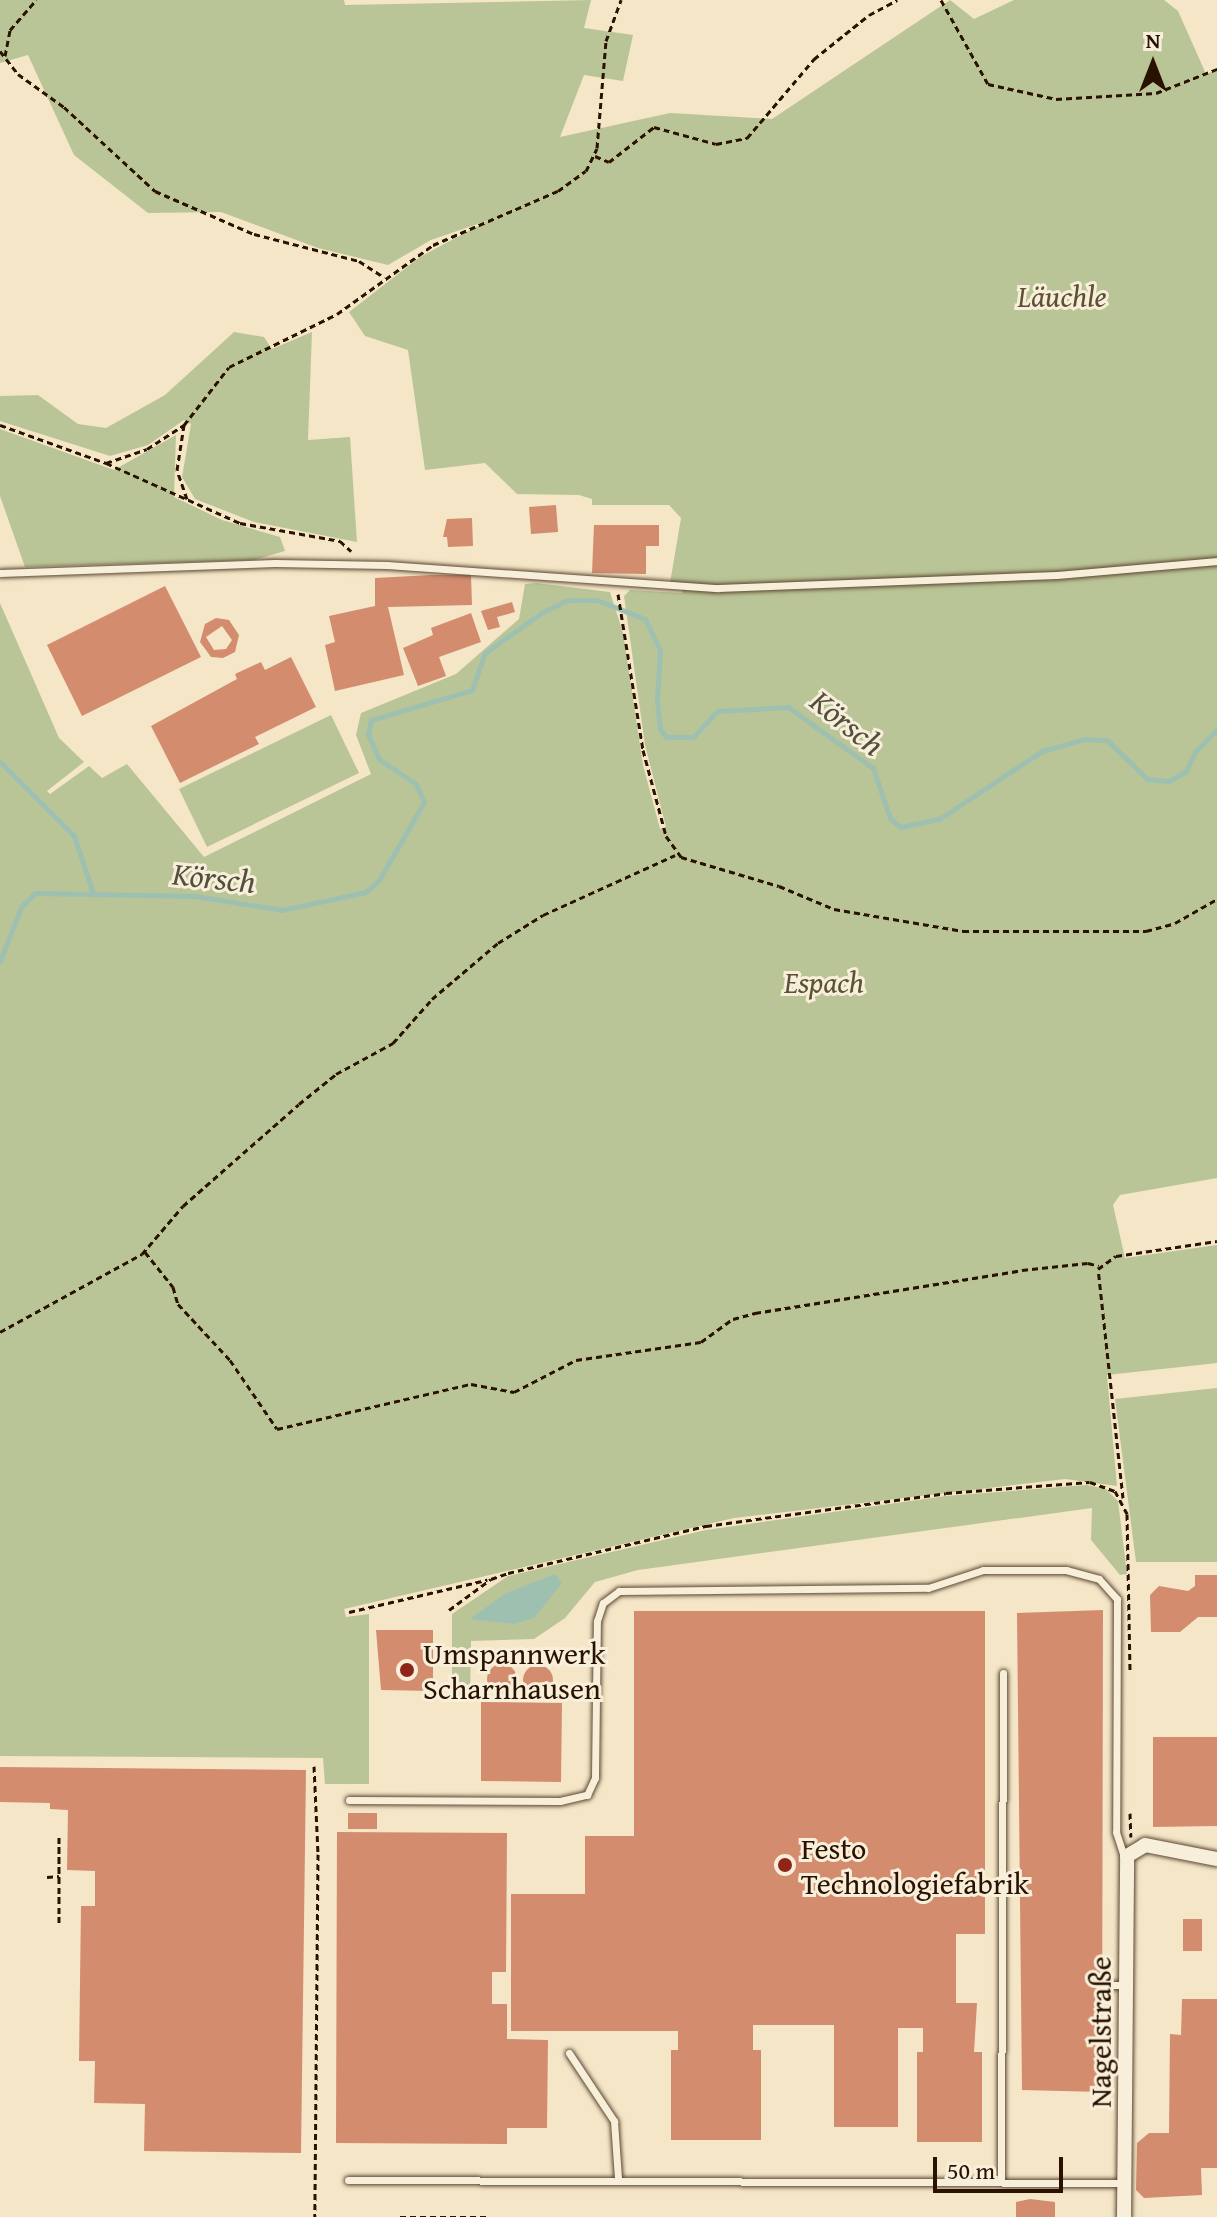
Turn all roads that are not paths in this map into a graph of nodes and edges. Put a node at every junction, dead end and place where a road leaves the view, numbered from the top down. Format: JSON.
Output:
{"nodes":[{"id":1,"x":1217,"y":561,"type":"edge"},
{"id":2,"x":0,"y":573,"type":"edge"},
{"id":3,"x":1003,"y":1673,"type":"dead end"},
{"id":4,"x":349,"y":1800,"type":"dead end"},
{"id":5,"x":1130,"y":1855,"type":"junction"},
{"id":6,"x":1217,"y":1859,"type":"edge"},
{"id":7,"x":1103,"y":1985,"type":"dead end"},
{"id":8,"x":1126,"y":1985,"type":"junction"},
{"id":9,"x":569,"y":2053,"type":"dead end"},
{"id":10,"x":618,"y":2178,"type":"junction"},
{"id":11,"x":348,"y":2180,"type":"dead end"},
{"id":12,"x":1001,"y":2180,"type":"junction"},
{"id":13,"x":1124,"y":2183,"type":"junction"},
{"id":14,"x":1124,"y":2217,"type":"edge"}],
"edges":[{"from":1,"to":2,"type":"lane"},
{"from":3,"to":12,"type":"lane"},
{"from":4,"to":5,"type":"lane"},
{"from":5,"to":6,"type":"street"},
{"from":5,"to":8,"type":"street","name":"Nagelstraße"},
{"from":7,"to":8,"type":"lane"},
{"from":8,"to":13,"type":"street","name":"Nagelstraße"},
{"from":9,"to":10,"type":"lane"},
{"from":10,"to":11,"type":"lane"},
{"from":10,"to":12,"type":"lane"},
{"from":12,"to":13,"type":"lane"},
{"from":13,"to":14,"type":"street","name":"Nagelstraße"}]}
